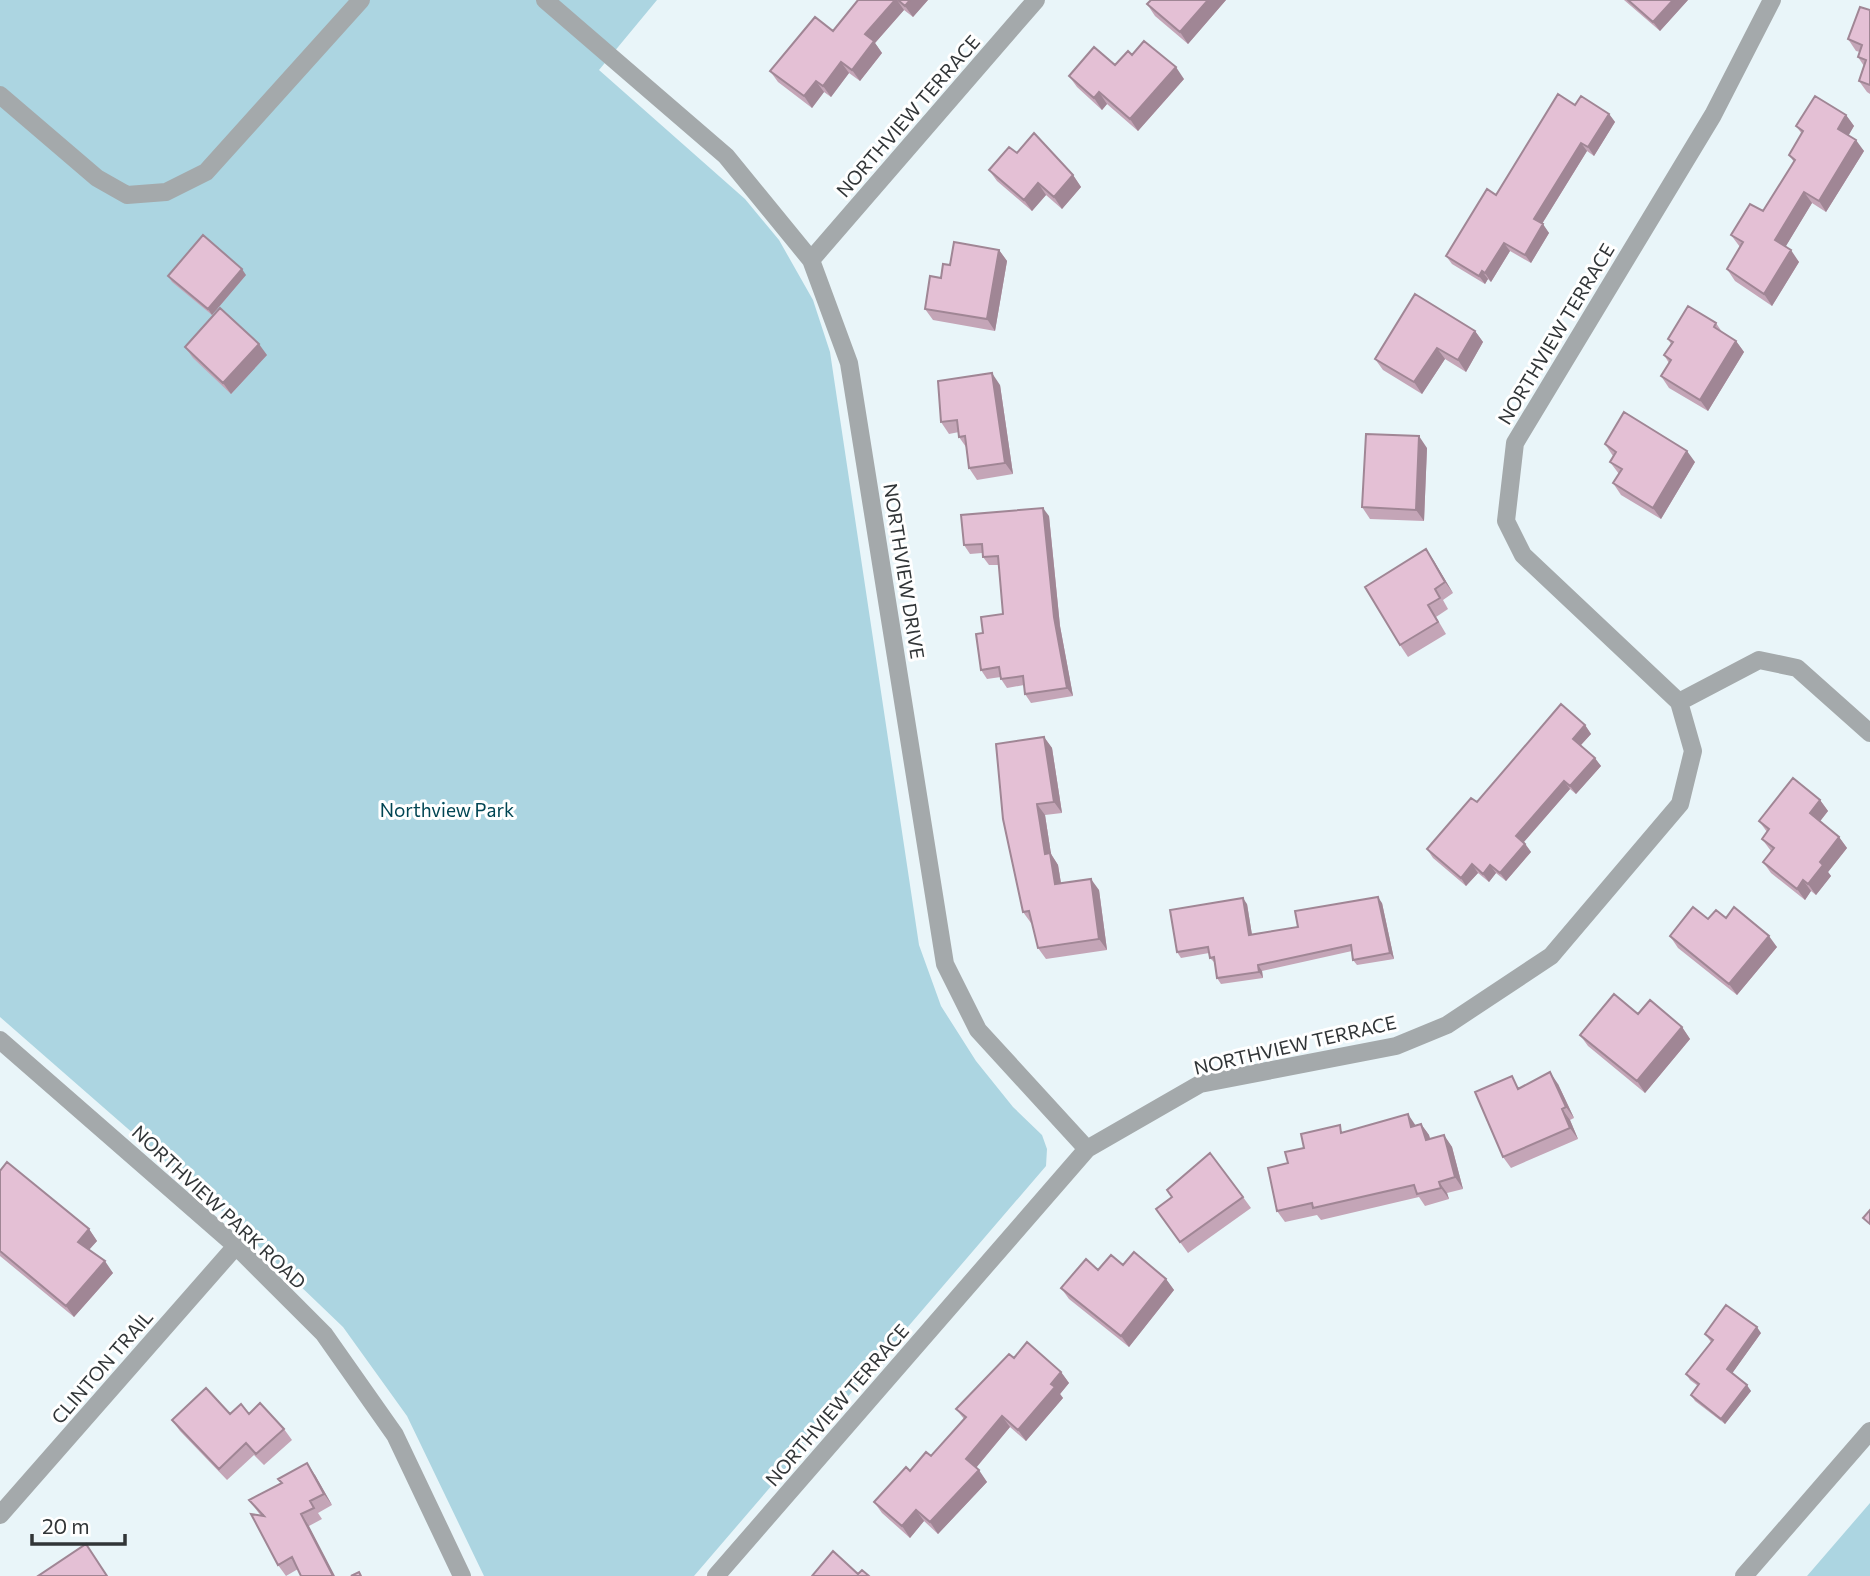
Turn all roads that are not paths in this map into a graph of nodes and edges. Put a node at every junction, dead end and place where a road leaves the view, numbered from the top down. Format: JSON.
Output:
{"nodes":[{"id":1,"x":361,"y":0,"type":"edge"},
{"id":2,"x":545,"y":0,"type":"edge"},
{"id":3,"x":1036,"y":0,"type":"edge"},
{"id":4,"x":1772,"y":0,"type":"edge"},
{"id":5,"x":0,"y":95,"type":"edge"},
{"id":6,"x":811,"y":260,"type":"junction"},
{"id":7,"x":1679,"y":702,"type":"junction"},
{"id":8,"x":1870,"y":733,"type":"edge"},
{"id":9,"x":0,"y":1040,"type":"edge"},
{"id":10,"x":1087,"y":1149,"type":"junction"},
{"id":11,"x":236,"y":1246,"type":"junction"},
{"id":12,"x":1870,"y":1431,"type":"edge"},
{"id":13,"x":0,"y":1516,"type":"edge"},
{"id":14,"x":462,"y":1576,"type":"edge"},
{"id":15,"x":716,"y":1576,"type":"edge"},
{"id":16,"x":1744,"y":1576,"type":"edge"}],
"edges":[{"from":1,"to":5,"type":"street"},
{"from":2,"to":6,"type":"street","name":"NORTHVIEW DRIVE"},
{"from":3,"to":6,"type":"street","name":"NORTHVIEW TERRACE"},
{"from":4,"to":7,"type":"street","name":"NORTHVIEW TERRACE"},
{"from":6,"to":10,"type":"street","name":"NORTHVIEW DRIVE"},
{"from":7,"to":8,"type":"street"},
{"from":7,"to":10,"type":"street","name":"NORTHVIEW TERRACE"},
{"from":9,"to":11,"type":"street","name":"NORTHVIEW PARK ROAD"},
{"from":10,"to":15,"type":"street","name":"NORTHVIEW TERRACE"},
{"from":11,"to":13,"type":"street","name":"CLINTON TRAIL"},
{"from":11,"to":14,"type":"street","name":"NORTHVIEW PARK ROAD"},
{"from":12,"to":16,"type":"street"}]}
